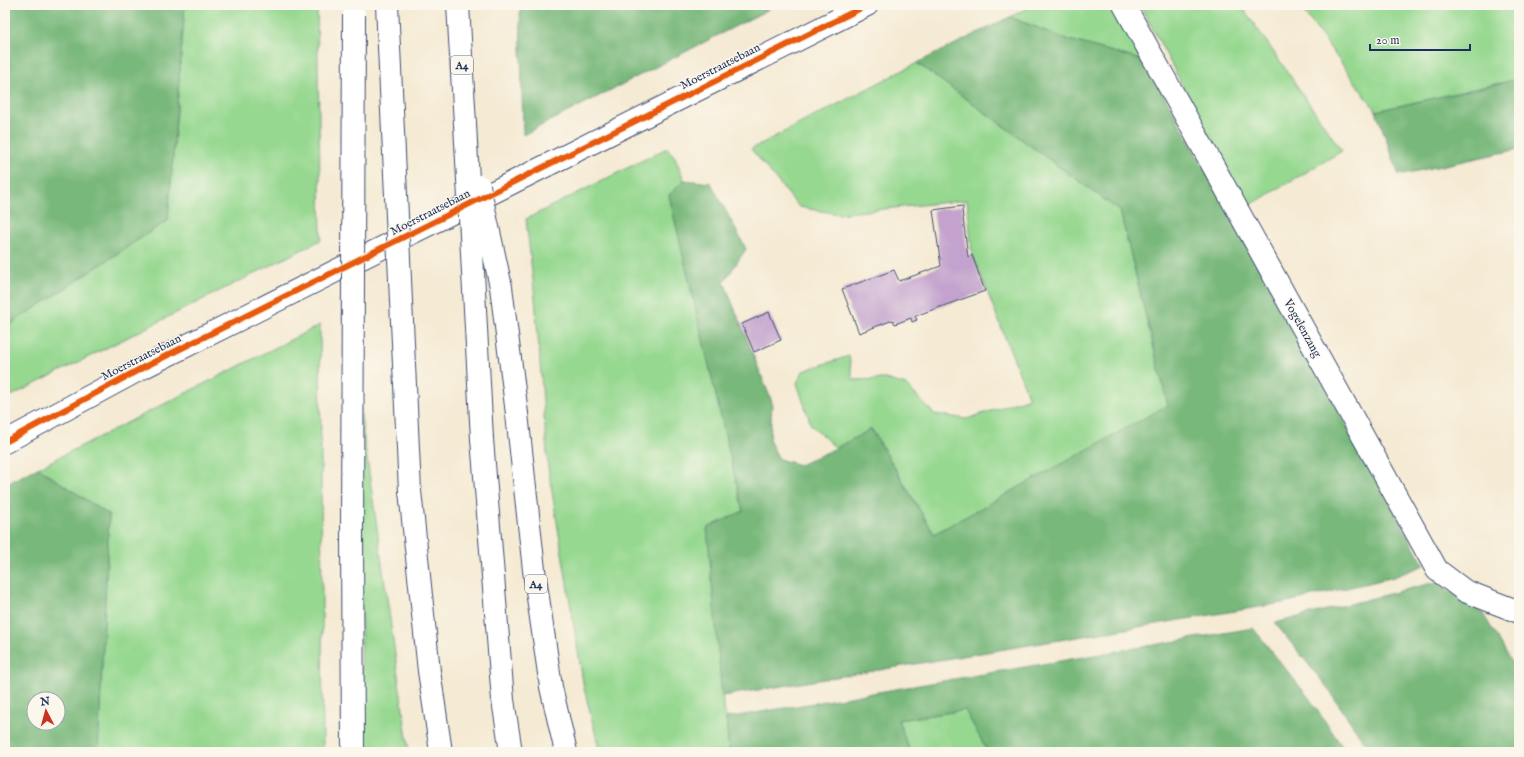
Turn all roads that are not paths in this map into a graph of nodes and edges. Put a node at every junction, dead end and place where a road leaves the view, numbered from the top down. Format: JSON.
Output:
{"nodes":[{"id":1,"x":387,"y":5,"type":"edge"},
{"id":2,"x":458,"y":5,"type":"edge"},
{"id":3,"x":867,"y":5,"type":"edge"},
{"id":4,"x":1124,"y":5,"type":"edge"},
{"id":5,"x":355,"y":10,"type":"edge"},
{"id":6,"x":465,"y":124,"type":"junction"},
{"id":7,"x":5,"y":442,"type":"edge"},
{"id":8,"x":1519,"y":612,"type":"edge"},
{"id":9,"x":353,"y":752,"type":"edge"},
{"id":10,"x":441,"y":752,"type":"edge"},
{"id":11,"x":511,"y":752,"type":"edge"},
{"id":12,"x":566,"y":752,"type":"edge"}],
"edges":[{"from":1,"to":10,"type":"main road","bridge":true},
{"from":2,"to":6,"type":"main road","number":"A4"},
{"from":3,"to":7,"type":"main road","name":"Moerstraatsebaan"},
{"from":4,"to":8,"type":"main road","name":"Vogelenzang"},
{"from":5,"to":9,"type":"main road","bridge":true},
{"from":6,"to":11,"type":"main road","number":"A4","bridge":true},
{"from":6,"to":12,"type":"main road","number":"A4","bridge":true}]}
